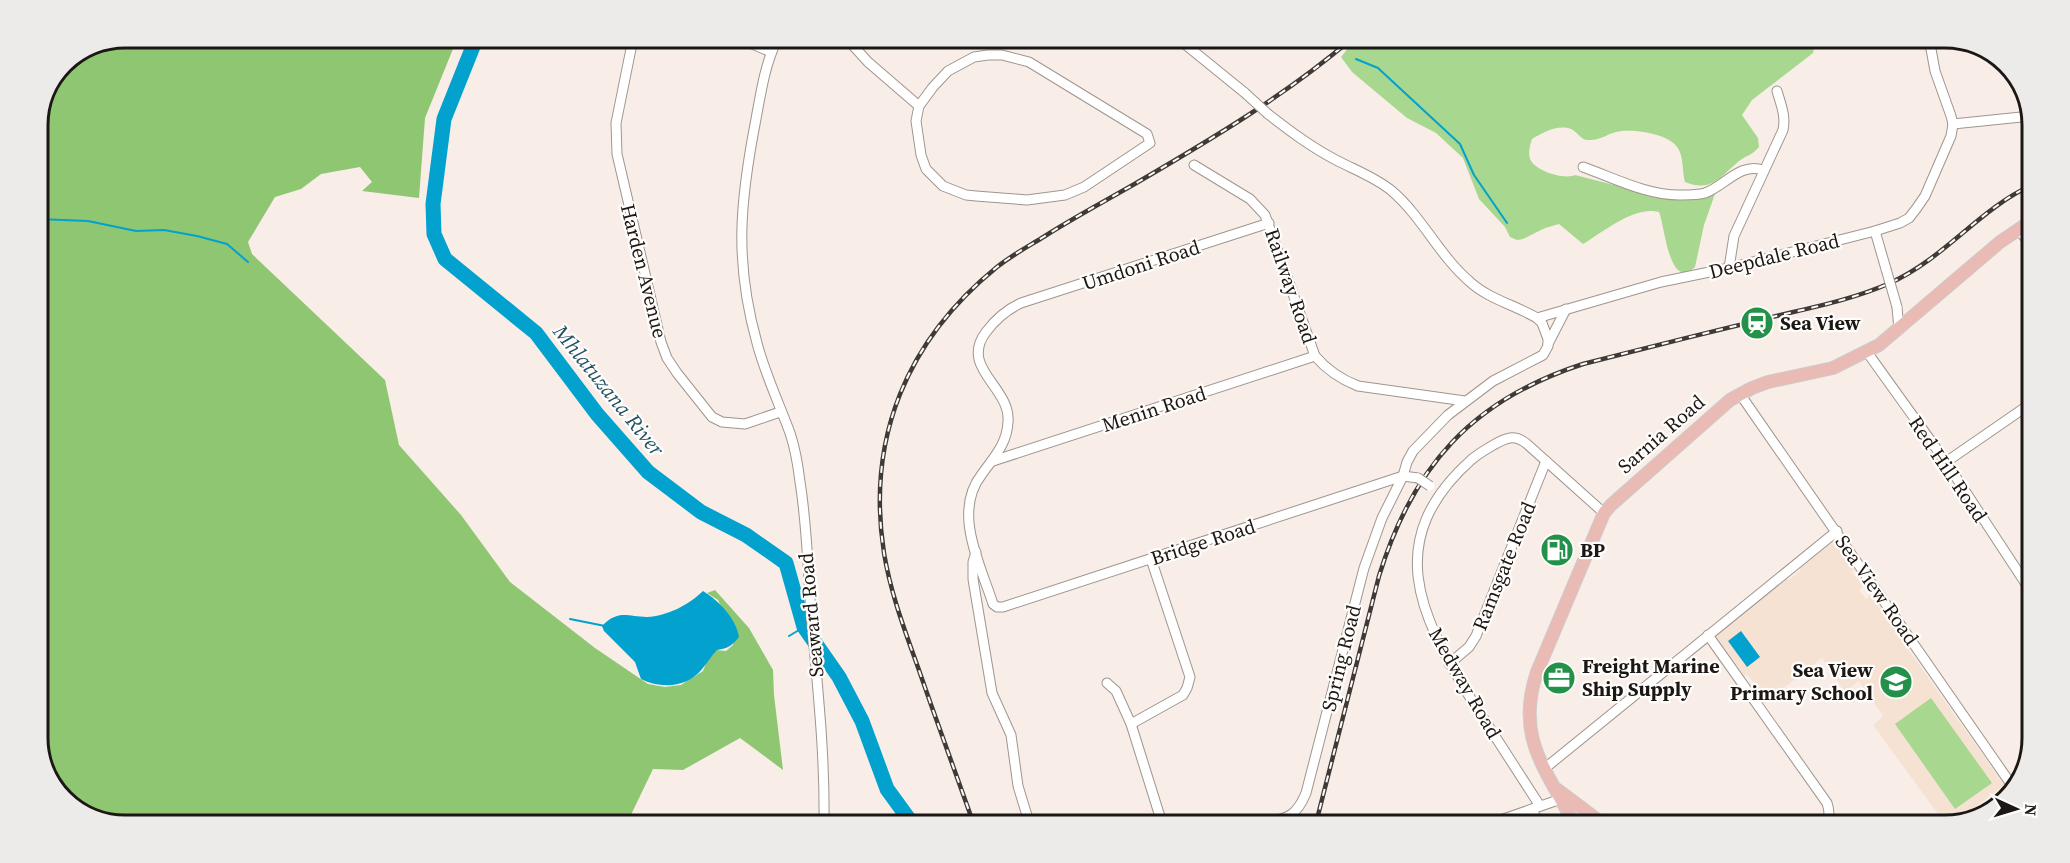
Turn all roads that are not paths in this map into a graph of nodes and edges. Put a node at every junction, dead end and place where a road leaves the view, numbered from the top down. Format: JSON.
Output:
{"nodes":[{"id":1,"x":631,"y":48,"type":"edge"},
{"id":2,"x":762,"y":48,"type":"edge"},
{"id":3,"x":773,"y":48,"type":"edge"},
{"id":4,"x":855,"y":48,"type":"edge"},
{"id":5,"x":1190,"y":48,"type":"edge"},
{"id":6,"x":1931,"y":48,"type":"edge"},
{"id":7,"x":771,"y":52,"type":"junction"},
{"id":8,"x":1777,"y":91,"type":"dead end"},
{"id":9,"x":919,"y":106,"type":"junction"},
{"id":10,"x":2022,"y":117,"type":"edge"},
{"id":11,"x":1953,"y":124,"type":"junction"},
{"id":12,"x":1194,"y":165,"type":"dead end"},
{"id":13,"x":1583,"y":167,"type":"dead end"},
{"id":14,"x":1763,"y":170,"type":"junction"},
{"id":15,"x":1269,"y":223,"type":"junction"},
{"id":16,"x":2022,"y":227,"type":"edge"},
{"id":17,"x":2018,"y":229,"type":"junction"},
{"id":18,"x":1875,"y":231,"type":"junction"},
{"id":19,"x":2022,"y":234,"type":"edge"},
{"id":20,"x":1729,"y":268,"type":"junction"},
{"id":21,"x":1566,"y":309,"type":"junction"},
{"id":22,"x":1537,"y":318,"type":"junction"},
{"id":23,"x":1899,"y":330,"type":"junction"},
{"id":24,"x":1548,"y":346,"type":"junction"},
{"id":25,"x":1867,"y":352,"type":"junction"},
{"id":26,"x":1315,"y":356,"type":"junction"},
{"id":27,"x":1740,"y":394,"type":"junction"},
{"id":28,"x":1465,"y":401,"type":"junction"},
{"id":29,"x":2022,"y":410,"type":"edge"},
{"id":30,"x":780,"y":412,"type":"junction"},
{"id":31,"x":993,"y":461,"type":"junction"},
{"id":32,"x":1546,"y":461,"type":"junction"},
{"id":33,"x":1946,"y":462,"type":"junction"},
{"id":34,"x":1403,"y":476,"type":"junction"},
{"id":35,"x":1441,"y":492,"type":"junction"},
{"id":36,"x":1604,"y":513,"type":"junction"},
{"id":37,"x":1837,"y":531,"type":"junction"},
{"id":38,"x":976,"y":552,"type":"junction"},
{"id":39,"x":1150,"y":559,"type":"junction"},
{"id":40,"x":2022,"y":578,"type":"edge"},
{"id":41,"x":1708,"y":635,"type":"junction"},
{"id":42,"x":1449,"y":664,"type":"junction"},
{"id":43,"x":1107,"y":683,"type":"dead end"},
{"id":44,"x":1131,"y":724,"type":"junction"},
{"id":45,"x":1544,"y":769,"type":"junction"},
{"id":46,"x":2008,"y":779,"type":"edge"},
{"id":47,"x":1558,"y":793,"type":"junction"},
{"id":48,"x":1537,"y":808,"type":"junction"},
{"id":49,"x":824,"y":815,"type":"edge"},
{"id":50,"x":1027,"y":815,"type":"edge"},
{"id":51,"x":1159,"y":815,"type":"edge"},
{"id":52,"x":1291,"y":815,"type":"edge"},
{"id":53,"x":1516,"y":815,"type":"edge"},
{"id":54,"x":1537,"y":815,"type":"edge"},
{"id":55,"x":1569,"y":815,"type":"edge"},
{"id":56,"x":1589,"y":815,"type":"edge"},
{"id":57,"x":1829,"y":815,"type":"edge"}],
"edges":[{"from":1,"to":30,"type":"street","name":"Harden Avenue"},
{"from":2,"to":7,"type":"street"},
{"from":3,"to":7,"type":"street","name":"Seaward Road"},
{"from":4,"to":9,"type":"street"},
{"from":5,"to":22,"type":"street","bridge":true},
{"from":6,"to":11,"type":"street"},
{"from":7,"to":30,"type":"street","name":"Seaward Road"},
{"from":8,"to":14,"type":"street"},
{"from":9,"to":9,"type":"street"},
{"from":10,"to":11,"type":"street"},
{"from":11,"to":18,"type":"street","name":"Deepdale Road"},
{"from":12,"to":15,"type":"street","name":"Railway Road"},
{"from":13,"to":14,"type":"street"},
{"from":14,"to":20,"type":"street"},
{"from":15,"to":26,"type":"street","name":"Railway Road"},
{"from":15,"to":31,"type":"street","name":"Umdoni Road"},
{"from":16,"to":17,"type":"main road","name":"Sarnia Road"},
{"from":17,"to":19,"type":"street"},
{"from":17,"to":23,"type":"main road","name":"Sarnia Road"},
{"from":18,"to":20,"type":"street","name":"Deepdale Road"},
{"from":18,"to":23,"type":"street","bridge":true},
{"from":20,"to":21,"type":"street","name":"Deepdale Road"},
{"from":21,"to":22,"type":"street","name":"Deepdale Road"},
{"from":21,"to":24,"type":"street"},
{"from":22,"to":24,"type":"street"},
{"from":23,"to":25,"type":"main road","name":"Sarnia Road"},
{"from":24,"to":28,"type":"street","name":"Spring Road"},
{"from":25,"to":27,"type":"main road","name":"Sarnia Road"},
{"from":25,"to":33,"type":"street","name":"Red Hill Road"},
{"from":26,"to":28,"type":"street","name":"Railway Road"},
{"from":26,"to":31,"type":"street","name":"Menin Road"},
{"from":27,"to":36,"type":"main road","name":"Sarnia Road"},
{"from":27,"to":37,"type":"street","name":"Sea View Road"},
{"from":28,"to":34,"type":"street","name":"Spring Road"},
{"from":29,"to":33,"type":"street"},
{"from":30,"to":49,"type":"street","name":"Seaward Road"},
{"from":31,"to":38,"type":"street"},
{"from":32,"to":35,"type":"street","name":"Medway Road"},
{"from":32,"to":36,"type":"street","name":"Medway Road"},
{"from":32,"to":42,"type":"street","name":"Ramsgate Road"},
{"from":33,"to":40,"type":"street","name":"Red Hill Road"},
{"from":34,"to":35,"type":"street","bridge":true},
{"from":34,"to":39,"type":"street","name":"Bridge Road"},
{"from":34,"to":52,"type":"street","name":"Spring Road"},
{"from":35,"to":42,"type":"street","name":"Medway Road"},
{"from":36,"to":45,"type":"main road","name":"Sarnia Road"},
{"from":37,"to":41,"type":"street"},
{"from":37,"to":46,"type":"street","name":"Sea View Road"},
{"from":38,"to":39,"type":"street","name":"Bridge Road"},
{"from":38,"to":50,"type":"street"},
{"from":39,"to":44,"type":"street"},
{"from":41,"to":45,"type":"street"},
{"from":41,"to":57,"type":"street"},
{"from":42,"to":48,"type":"street","name":"Medway Road"},
{"from":43,"to":44,"type":"street"},
{"from":44,"to":51,"type":"street"},
{"from":45,"to":47,"type":"main road","name":"Sarnia Road"},
{"from":47,"to":48,"type":"street"},
{"from":47,"to":55,"type":"main road","name":"Sarnia Road"},
{"from":47,"to":56,"type":"main road"},
{"from":48,"to":53,"type":"street"},
{"from":48,"to":54,"type":"street","name":"Medway Road"}]}
